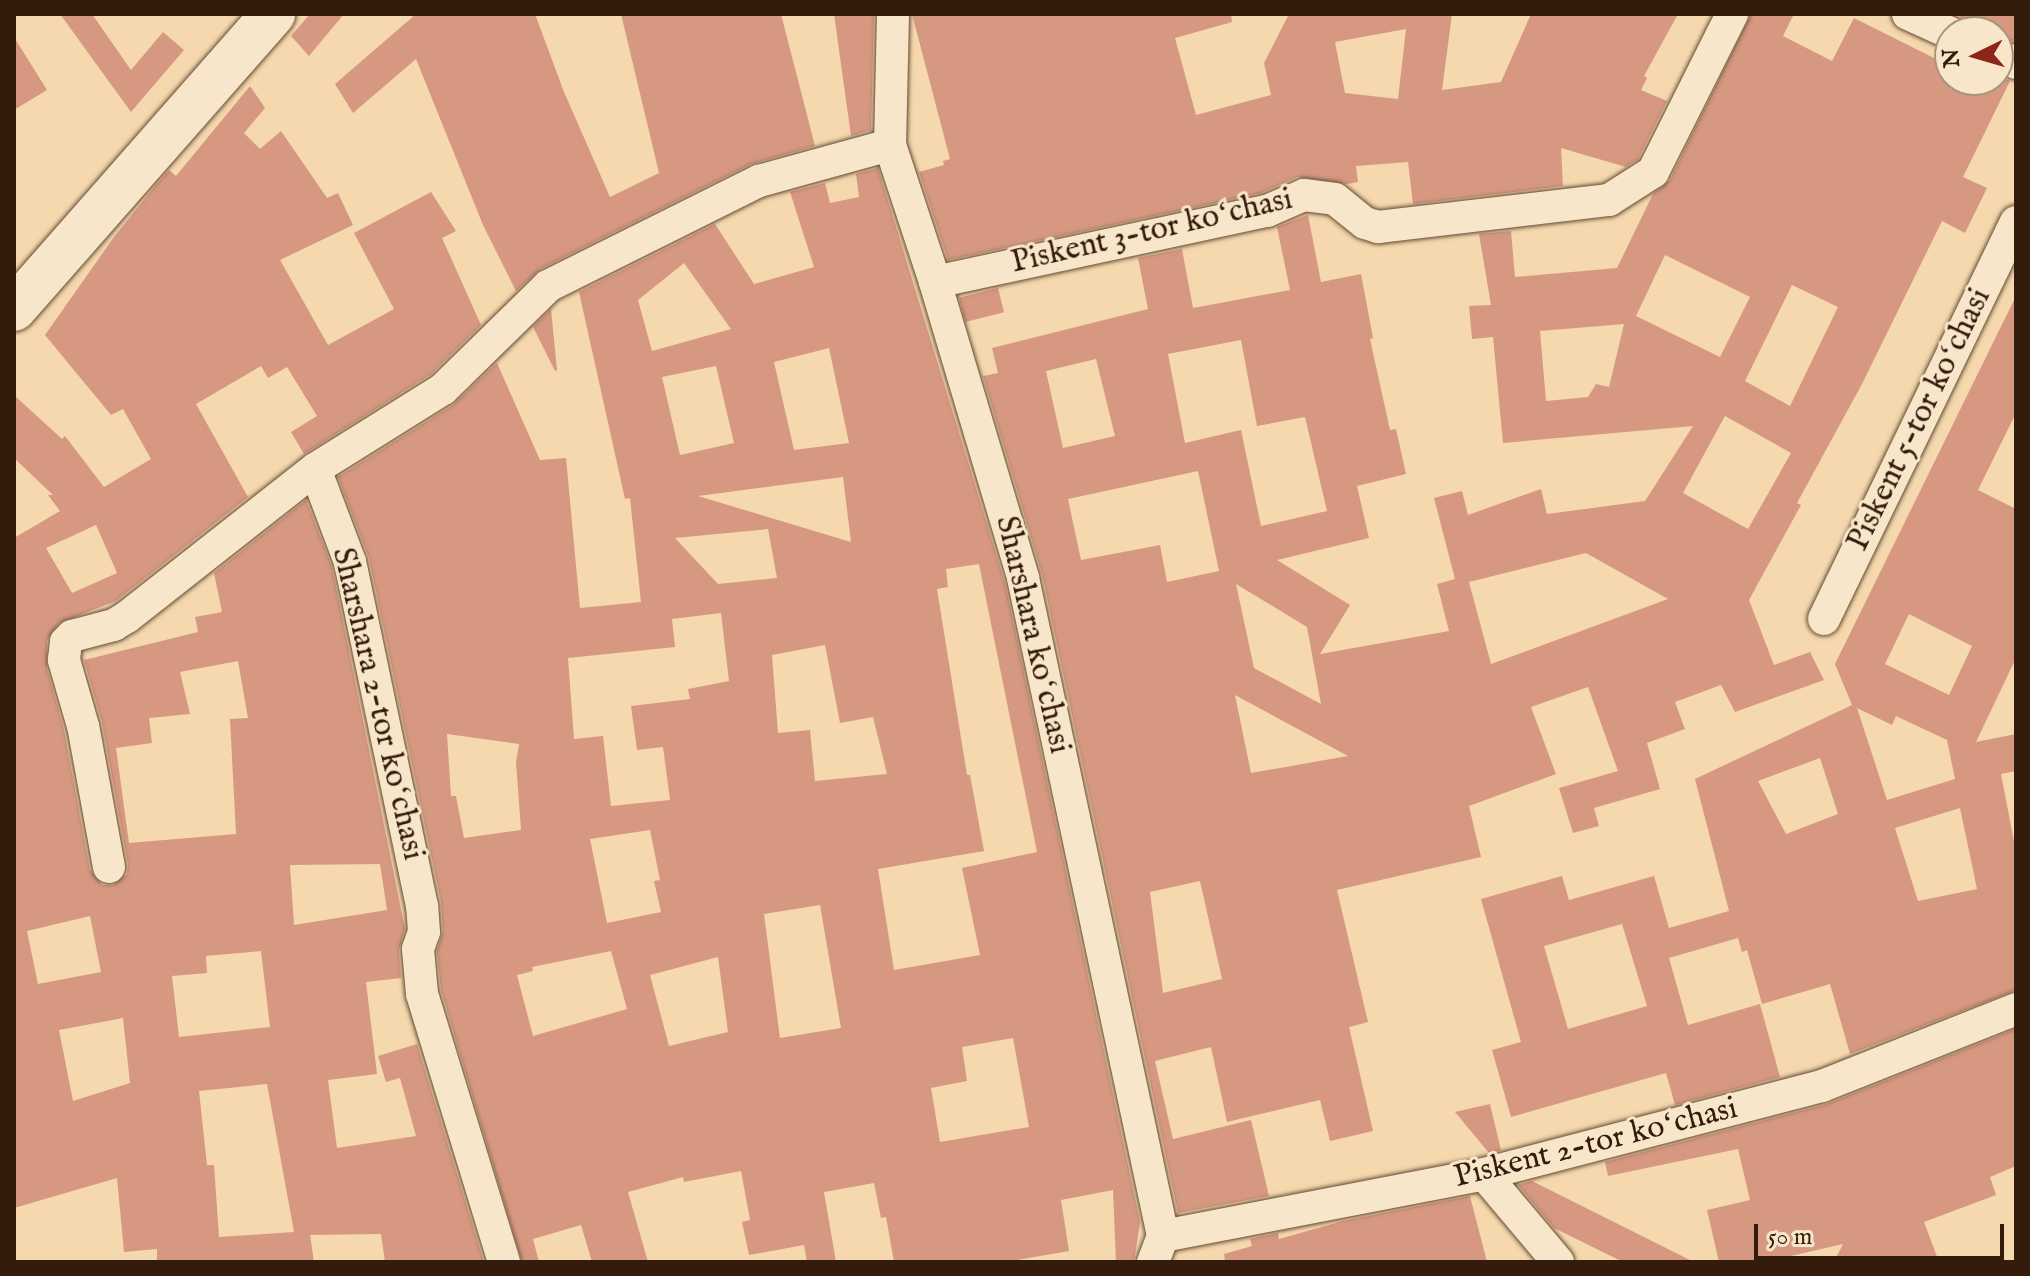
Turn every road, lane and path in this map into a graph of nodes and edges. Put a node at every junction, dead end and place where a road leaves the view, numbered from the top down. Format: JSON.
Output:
{"nodes":[{"id":1,"x":273,"y":14,"type":"edge"},
{"id":2,"x":1732,"y":14,"type":"edge"},
{"id":3,"x":1908,"y":14,"type":"edge"},
{"id":4,"x":897,"y":18,"type":"edge"},
{"id":5,"x":1934,"y":26,"type":"edge"},
{"id":6,"x":890,"y":145,"type":"junction"},
{"id":7,"x":2016,"y":222,"type":"edge"},
{"id":8,"x":935,"y":282,"type":"junction"},
{"id":9,"x":14,"y":309,"type":"edge"},
{"id":10,"x":315,"y":469,"type":"junction"},
{"id":11,"x":1824,"y":619,"type":"dead end"},
{"id":12,"x":109,"y":867,"type":"dead end"},
{"id":13,"x":2016,"y":1009,"type":"edge"},
{"id":14,"x":1484,"y":1174,"type":"junction"},
{"id":15,"x":1158,"y":1249,"type":"edge"},
{"id":16,"x":504,"y":1262,"type":"edge"},
{"id":17,"x":1558,"y":1262,"type":"edge"}],
"edges":[{"from":1,"to":9,"type":"street"},
{"from":2,"to":8,"type":"street","name":"Piskent 3-tor koʻchasi"},
{"from":3,"to":5,"type":"street"},
{"from":4,"to":6,"type":"street","name":"Sharshara koʻchasi"},
{"from":6,"to":8,"type":"street","name":"Sharshara koʻchasi"},
{"from":6,"to":10,"type":"street"},
{"from":7,"to":11,"type":"street","name":"Piskent 5-tor koʻchasi"},
{"from":8,"to":15,"type":"street","name":"Sharshara koʻchasi"},
{"from":10,"to":12,"type":"street"},
{"from":10,"to":16,"type":"street","name":"Sharshara 2-tor koʻchasi"},
{"from":13,"to":14,"type":"street","name":"Piskent 2-tor koʻchasi"},
{"from":14,"to":15,"type":"street","name":"Piskent 2-tor koʻchasi"},
{"from":14,"to":17,"type":"street"}]}
